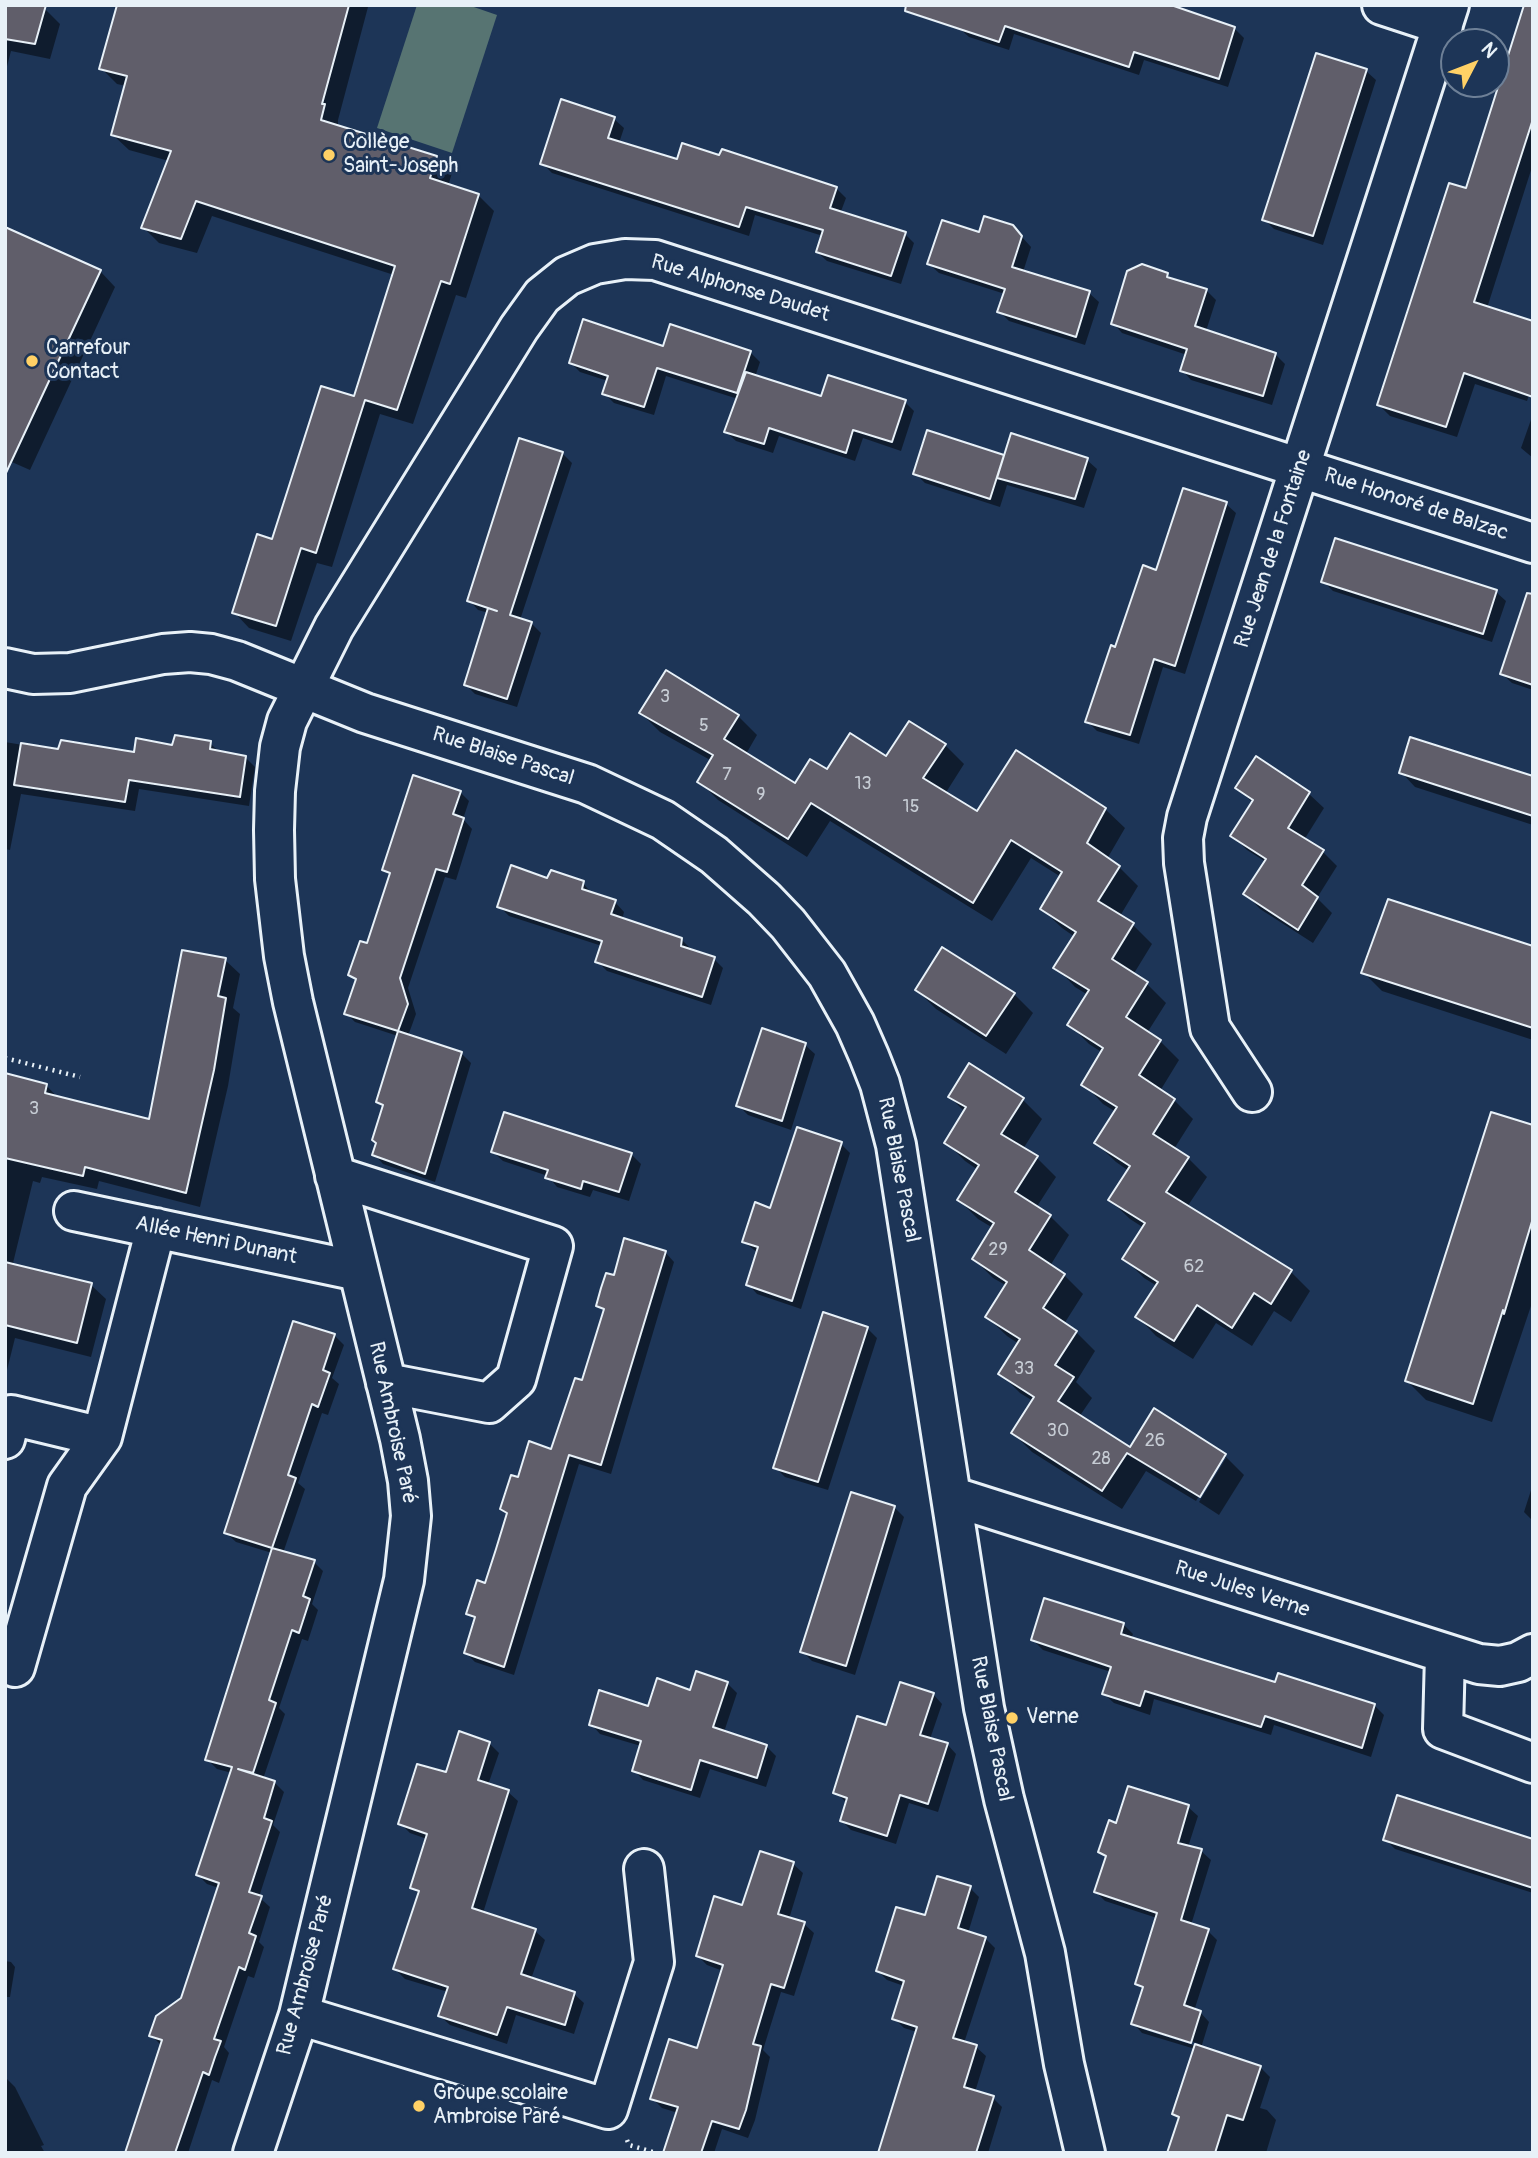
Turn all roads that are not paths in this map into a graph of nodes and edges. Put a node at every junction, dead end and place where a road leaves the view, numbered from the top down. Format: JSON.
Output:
{"nodes":[{"id":1,"x":1382,"y":5,"type":"edge"},
{"id":2,"x":1446,"y":15,"type":"edge"},
{"id":3,"x":1300,"y":468,"type":"junction"},
{"id":4,"x":1533,"y":543,"type":"edge"},
{"id":5,"x":5,"y":668,"type":"edge"},
{"id":6,"x":302,"y":687,"type":"junction"},
{"id":7,"x":1252,"y":1092,"type":"dead end"},
{"id":8,"x":335,"y":1176,"type":"junction"},
{"id":9,"x":74,"y":1211,"type":"dead end"},
{"id":10,"x":156,"y":1228,"type":"junction"},
{"id":11,"x":358,"y":1271,"type":"junction"},
{"id":12,"x":386,"y":1383,"type":"junction"},
{"id":13,"x":103,"y":1437,"type":"junction"},
{"id":14,"x":5,"y":1439,"type":"edge"},
{"id":15,"x":951,"y":1496,"type":"junction"},
{"id":16,"x":1533,"y":1654,"type":"edge"},
{"id":17,"x":1445,"y":1655,"type":"junction"},
{"id":18,"x":15,"y":1667,"type":"dead end"},
{"id":19,"x":1533,"y":1763,"type":"edge"},
{"id":20,"x":644,"y":1869,"type":"dead end"},
{"id":21,"x":299,"y":2015,"type":"junction"},
{"id":22,"x":253,"y":2153,"type":"edge"},
{"id":23,"x":1085,"y":2153,"type":"edge"}],
"edges":[{"from":1,"to":2,"type":"street"},
{"from":2,"to":3,"type":"street","name":"Rue Jean de la Fontaine"},
{"from":3,"to":4,"type":"street","name":"Rue Honoré de Balzac"},
{"from":3,"to":6,"type":"street","name":"Rue Alphonse Daudet"},
{"from":3,"to":7,"type":"street","name":"Rue Jean de la Fontaine"},
{"from":5,"to":6,"type":"street","name":"Rue Blaise Pascal"},
{"from":6,"to":8,"type":"street","name":"Rue Ambroise Paré"},
{"from":6,"to":15,"type":"street","name":"Rue Blaise Pascal"},
{"from":8,"to":11,"type":"street","name":"Rue Ambroise Paré"},
{"from":8,"to":12,"type":"street"},
{"from":9,"to":10,"type":"street","name":"Allée Henri Dunant"},
{"from":10,"to":11,"type":"street","name":"Allée Henri Dunant"},
{"from":10,"to":13,"type":"street"},
{"from":11,"to":12,"type":"street","name":"Rue Ambroise Paré"},
{"from":12,"to":21,"type":"street","name":"Rue Ambroise Paré"},
{"from":13,"to":14,"type":"street"},
{"from":13,"to":18,"type":"street"},
{"from":15,"to":17,"type":"street","name":"Rue Jules Verne"},
{"from":15,"to":23,"type":"street","name":"Rue Blaise Pascal"},
{"from":16,"to":17,"type":"street","name":"Rue Jules Verne"},
{"from":17,"to":19,"type":"street"},
{"from":20,"to":21,"type":"street"},
{"from":21,"to":22,"type":"street","name":"Rue Ambroise Paré"}]}
